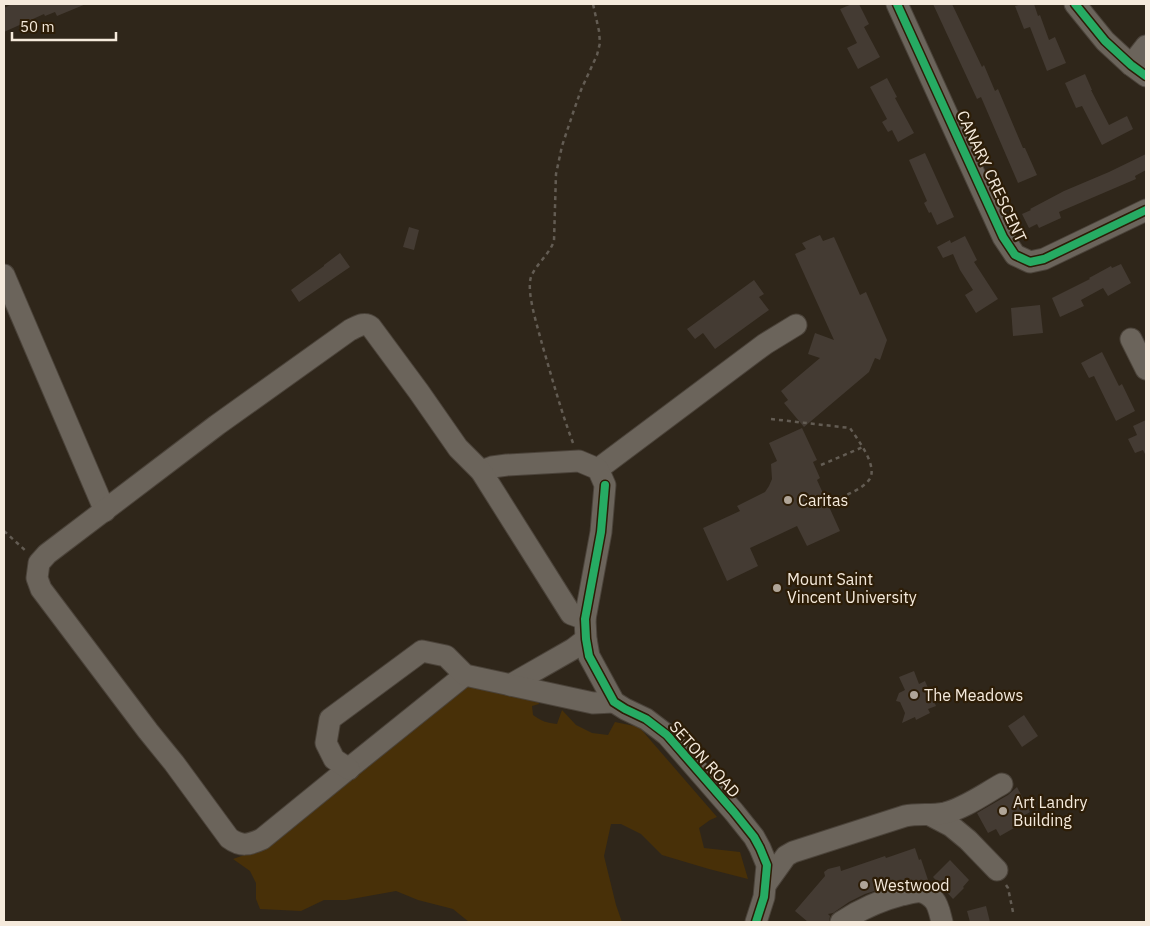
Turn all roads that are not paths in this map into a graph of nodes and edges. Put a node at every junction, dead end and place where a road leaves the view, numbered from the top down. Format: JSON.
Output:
{"nodes":[{"id":1,"x":897,"y":4,"type":"edge"},
{"id":2,"x":1075,"y":4,"type":"edge"},
{"id":3,"x":1146,"y":46,"type":"edge"},
{"id":4,"x":1139,"y":71,"type":"edge"},
{"id":5,"x":1146,"y":210,"type":"edge"},
{"id":6,"x":4,"y":275,"type":"edge"},
{"id":7,"x":796,"y":325,"type":"dead end"},
{"id":8,"x":1132,"y":339,"type":"dead end"},
{"id":9,"x":1146,"y":369,"type":"edge"},
{"id":10,"x":481,"y":471,"type":"junction"},
{"id":11,"x":594,"y":472,"type":"junction"},
{"id":12,"x":105,"y":511,"type":"junction"},
{"id":13,"x":586,"y":629,"type":"junction"},
{"id":14,"x":465,"y":675,"type":"junction"},
{"id":15,"x":510,"y":685,"type":"junction"},
{"id":16,"x":614,"y":702,"type":"junction"},
{"id":17,"x":349,"y":769,"type":"junction"},
{"id":18,"x":1002,"y":784,"type":"dead end"},
{"id":19,"x":930,"y":815,"type":"junction"},
{"id":20,"x":760,"y":848,"type":"junction"},
{"id":21,"x":786,"y":856,"type":"junction"},
{"id":22,"x":997,"y":870,"type":"road end"},
{"id":23,"x":766,"y":884,"type":"junction"},
{"id":24,"x":756,"y":922,"type":"edge"},
{"id":25,"x":841,"y":922,"type":"edge"},
{"id":26,"x":942,"y":922,"type":"edge"}],
"edges":[{"from":1,"to":5,"type":"street","name":"CANARY CRESCENT"},
{"from":2,"to":4,"type":"street"},
{"from":3,"to":4,"type":"street"},
{"from":6,"to":12,"type":"street"},
{"from":7,"to":11,"type":"street"},
{"from":8,"to":9,"type":"street"},
{"from":10,"to":11,"type":"street"},
{"from":10,"to":12,"type":"street"},
{"from":10,"to":13,"type":"street"},
{"from":11,"to":13,"type":"street"},
{"from":12,"to":17,"type":"street"},
{"from":13,"to":15,"type":"street"},
{"from":13,"to":16,"type":"street"},
{"from":14,"to":15,"type":"street"},
{"from":14,"to":17,"type":"street"},
{"from":14,"to":17,"type":"street"},
{"from":15,"to":16,"type":"street"},
{"from":16,"to":20,"type":"street","name":"SETON ROAD"},
{"from":18,"to":19,"type":"street"},
{"from":19,"to":21,"type":"street"},
{"from":19,"to":22,"type":"street"},
{"from":20,"to":21,"type":"street"},
{"from":20,"to":23,"type":"street","name":"SETON ROAD"},
{"from":21,"to":23,"type":"street"},
{"from":23,"to":24,"type":"street","name":"SETON ROAD"},
{"from":25,"to":26,"type":"street"}]}
